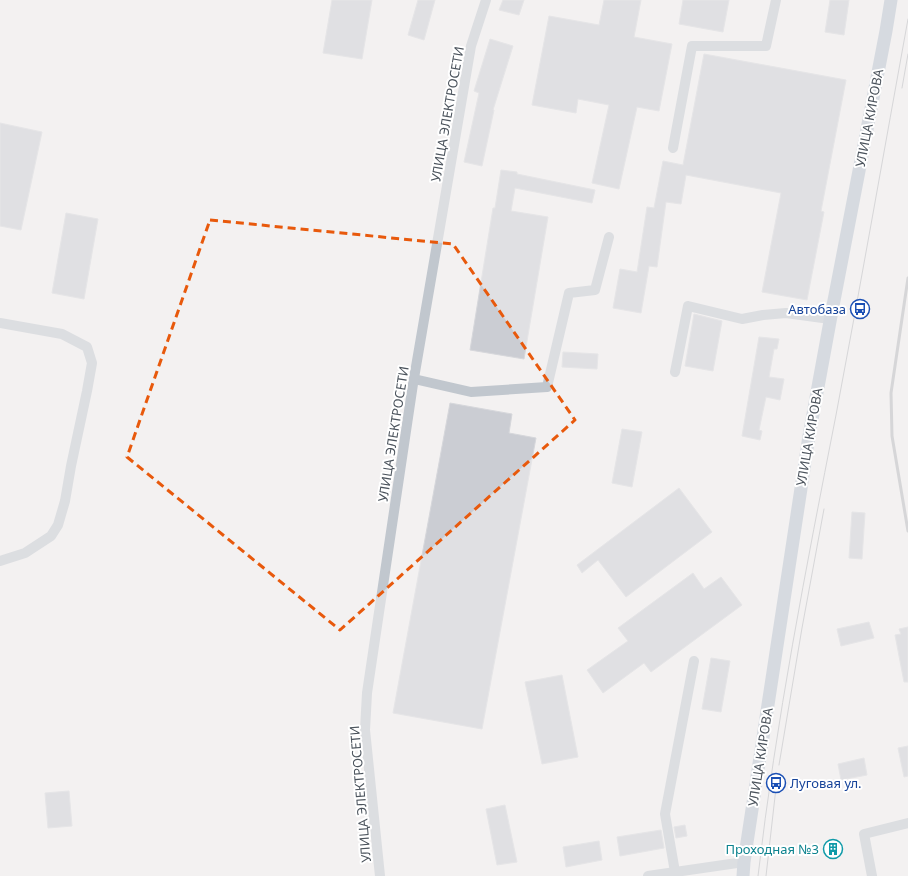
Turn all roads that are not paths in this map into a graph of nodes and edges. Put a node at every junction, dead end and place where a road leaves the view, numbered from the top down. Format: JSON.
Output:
{"nodes":[{"id":1,"x":486,"y":0,"type":"edge"},
{"id":2,"x":776,"y":0,"type":"edge"},
{"id":3,"x":891,"y":0,"type":"edge"},
{"id":4,"x":673,"y":148,"type":"dead end"},
{"id":5,"x":609,"y":237,"type":"dead end"},
{"id":6,"x":830,"y":319,"type":"junction"},
{"id":7,"x":0,"y":323,"type":"edge"},
{"id":8,"x":675,"y":372,"type":"dead end"},
{"id":9,"x":414,"y":379,"type":"junction"},
{"id":10,"x":0,"y":560,"type":"edge"},
{"id":11,"x":694,"y":661,"type":"dead end"},
{"id":12,"x":908,"y":823,"type":"edge"},
{"id":13,"x":744,"y":862,"type":"junction"},
{"id":14,"x":676,"y":872,"type":"junction"},
{"id":15,"x":380,"y":876,"type":"edge"},
{"id":16,"x":648,"y":876,"type":"edge"},
{"id":17,"x":743,"y":876,"type":"edge"},
{"id":18,"x":872,"y":876,"type":"edge"}],
"edges":[{"from":1,"to":9,"type":"street","name":"УЛИЦА ЭЛЕКТРОСЕТИ"},
{"from":2,"to":4,"type":"street"},
{"from":3,"to":6,"type":"main road","name":"УЛИЦА КИРОВА"},
{"from":5,"to":9,"type":"street"},
{"from":6,"to":8,"type":"street"},
{"from":6,"to":13,"type":"main road","name":"УЛИЦА КИРОВА"},
{"from":7,"to":10,"type":"street"},
{"from":9,"to":15,"type":"street","name":"УЛИЦА ЭЛЕКТРОСЕТИ"},
{"from":11,"to":14,"type":"street"},
{"from":12,"to":18,"type":"street"},
{"from":13,"to":14,"type":"street"},
{"from":13,"to":17,"type":"main road","name":"УЛИЦА КИРОВА"},
{"from":14,"to":16,"type":"street"}]}
